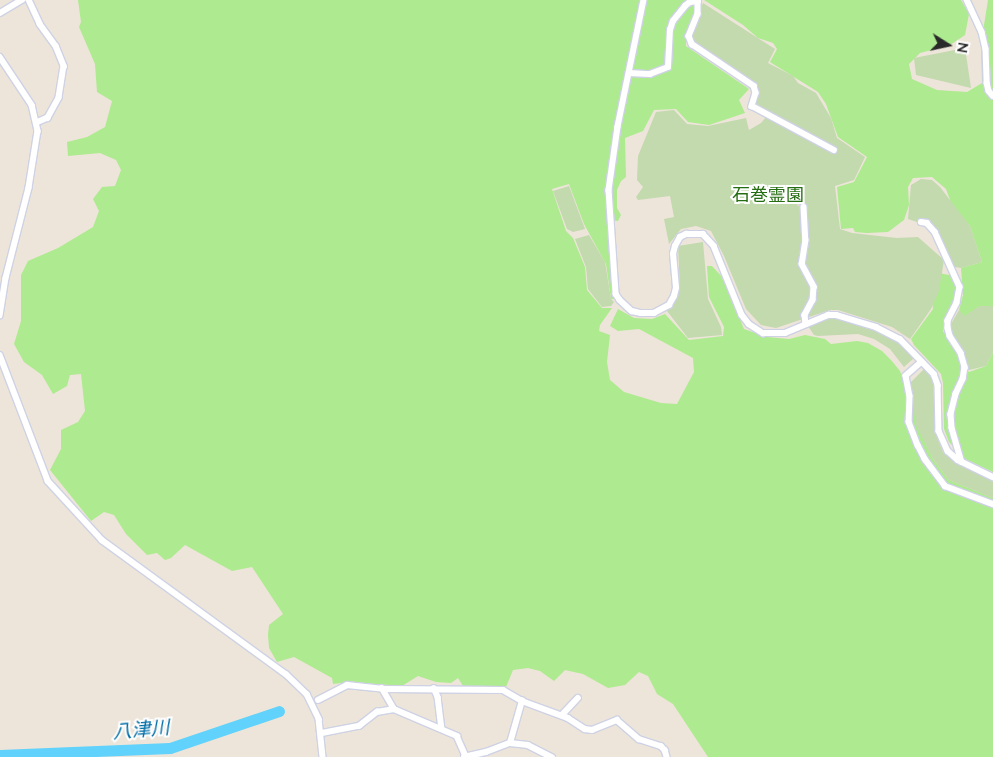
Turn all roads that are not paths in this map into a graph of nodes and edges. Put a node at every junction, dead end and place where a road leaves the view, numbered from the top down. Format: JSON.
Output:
{"nodes":[{"id":1,"x":22,"y":0,"type":"edge"},
{"id":2,"x":29,"y":0,"type":"edge"},
{"id":3,"x":644,"y":0,"type":"edge"},
{"id":4,"x":967,"y":0,"type":"edge"},
{"id":5,"x":0,"y":13,"type":"edge"},
{"id":6,"x":0,"y":57,"type":"edge"},
{"id":7,"x":629,"y":74,"type":"junction"},
{"id":8,"x":993,"y":96,"type":"edge"},
{"id":9,"x":37,"y":123,"type":"junction"},
{"id":10,"x":834,"y":150,"type":"dead end"},
{"id":11,"x":804,"y":208,"type":"dead end"},
{"id":12,"x":921,"y":222,"type":"dead end"},
{"id":13,"x":0,"y":316,"type":"edge"},
{"id":14,"x":806,"y":324,"type":"junction"},
{"id":15,"x":0,"y":356,"type":"edge"},
{"id":16,"x":922,"y":362,"type":"junction"},
{"id":17,"x":962,"y":462,"type":"junction"},
{"id":18,"x":993,"y":477,"type":"edge"},
{"id":19,"x":993,"y":504,"type":"edge"},
{"id":20,"x":382,"y":688,"type":"junction"},
{"id":21,"x":434,"y":688,"type":"junction"},
{"id":22,"x":578,"y":698,"type":"dead end"},
{"id":23,"x":318,"y":700,"type":"dead end"},
{"id":24,"x":522,"y":700,"type":"junction"},
{"id":25,"x":394,"y":709,"type":"junction"},
{"id":26,"x":562,"y":715,"type":"junction"},
{"id":27,"x":442,"y":729,"type":"junction"},
{"id":28,"x":322,"y":733,"type":"junction"},
{"id":29,"x":510,"y":743,"type":"junction"},
{"id":30,"x":487,"y":755,"type":"edge"},
{"id":31,"x":323,"y":757,"type":"edge"},
{"id":32,"x":465,"y":757,"type":"edge"},
{"id":33,"x":552,"y":757,"type":"edge"},
{"id":34,"x":667,"y":757,"type":"edge"}],
"edges":[{"from":1,"to":5,"type":"street"},
{"from":2,"to":9,"type":"street"},
{"from":3,"to":7,"type":"street"},
{"from":4,"to":8,"type":"street"},
{"from":6,"to":9,"type":"street"},
{"from":7,"to":10,"type":"street"},
{"from":7,"to":14,"type":"street"},
{"from":9,"to":13,"type":"street"},
{"from":11,"to":14,"type":"street"},
{"from":12,"to":17,"type":"street"},
{"from":14,"to":16,"type":"street"},
{"from":15,"to":28,"type":"street"},
{"from":16,"to":17,"type":"street"},
{"from":16,"to":19,"type":"street"},
{"from":17,"to":18,"type":"street"},
{"from":20,"to":21,"type":"street"},
{"from":20,"to":23,"type":"street"},
{"from":20,"to":25,"type":"street"},
{"from":21,"to":24,"type":"street"},
{"from":21,"to":27,"type":"street"},
{"from":22,"to":26,"type":"street"},
{"from":24,"to":26,"type":"street"},
{"from":24,"to":29,"type":"street"},
{"from":25,"to":27,"type":"street"},
{"from":25,"to":28,"type":"street"},
{"from":26,"to":34,"type":"street"},
{"from":27,"to":32,"type":"street"},
{"from":28,"to":31,"type":"street"},
{"from":29,"to":30,"type":"street"},
{"from":29,"to":33,"type":"street"},
{"from":30,"to":32,"type":"street"}]}
